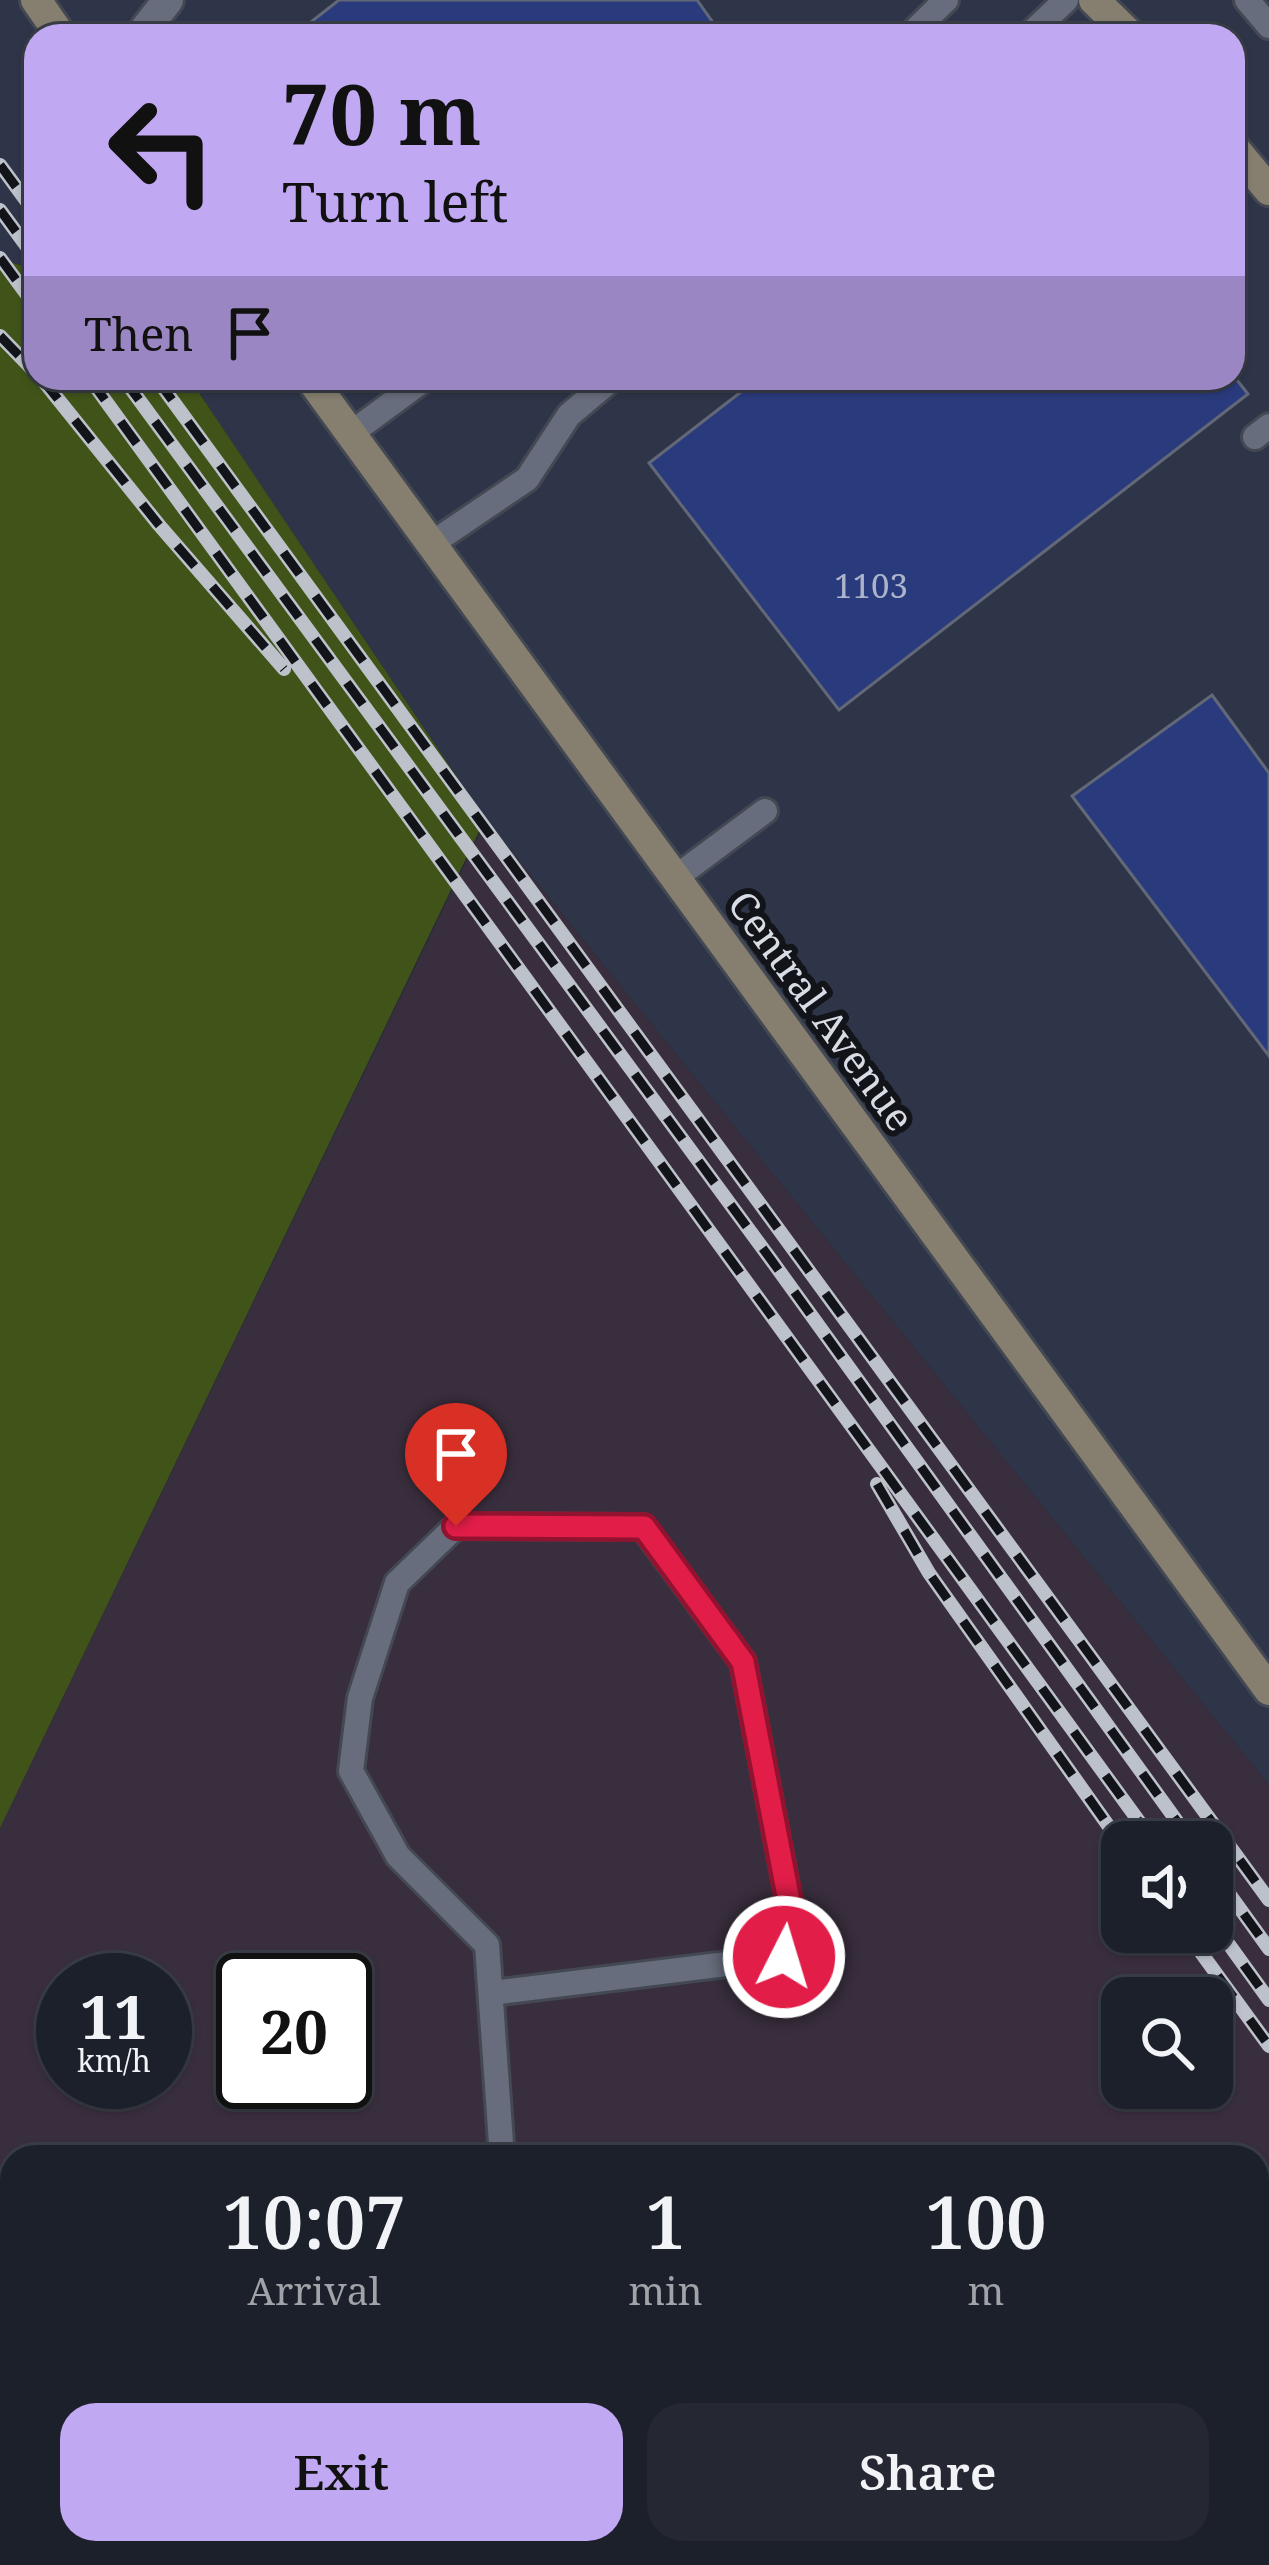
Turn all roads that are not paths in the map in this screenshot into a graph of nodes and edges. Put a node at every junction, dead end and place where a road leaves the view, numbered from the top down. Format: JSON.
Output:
{"nodes":[{"id":1,"x":168,"y":0,"type":"edge"},
{"id":2,"x":946,"y":0,"type":"edge"},
{"id":3,"x":1066,"y":0,"type":"edge"},
{"id":4,"x":1094,"y":0,"type":"edge"},
{"id":5,"x":1247,"y":0,"type":"edge"},
{"id":6,"x":149,"y":24,"type":"edge"},
{"id":7,"x":921,"y":24,"type":"edge"},
{"id":8,"x":1041,"y":24,"type":"edge"},
{"id":9,"x":1119,"y":24,"type":"edge"},
{"id":10,"x":1269,"y":26,"type":"edge"},
{"id":11,"x":1245,"y":161,"type":"edge"},
{"id":12,"x":1269,"y":190,"type":"edge"},
{"id":13,"x":319,"y":390,"type":"edge"},
{"id":14,"x":410,"y":390,"type":"edge"},
{"id":15,"x":599,"y":390,"type":"edge"},
{"id":16,"x":350,"y":434,"type":"junction"},
{"id":17,"x":431,"y":544,"type":"junction"},
{"id":18,"x":764,"y":811,"type":"dead end"},
{"id":19,"x":675,"y":878,"type":"junction"},
{"id":20,"x":1269,"y":1690,"type":"edge"},
{"id":21,"x":492,"y":1993,"type":"junction"},
{"id":22,"x":501,"y":2145,"type":"edge"}],
"edges":[{"from":1,"to":6,"type":"street"},
{"from":2,"to":7,"type":"lane"},
{"from":3,"to":8,"type":"lane"},
{"from":4,"to":9,"type":"street"},
{"from":5,"to":10,"type":"lane"},
{"from":11,"to":12,"type":"street"},
{"from":13,"to":16,"type":"street","name":"Central Avenue"},
{"from":14,"to":16,"type":"lane"},
{"from":15,"to":17,"type":"lane"},
{"from":16,"to":17,"type":"street","name":"Central Avenue"},
{"from":17,"to":19,"type":"street","name":"Central Avenue"},
{"from":18,"to":19,"type":"lane"},
{"from":19,"to":20,"type":"street","name":"Central Avenue"},
{"from":21,"to":21,"type":"lane"},
{"from":21,"to":22,"type":"lane"}]}
